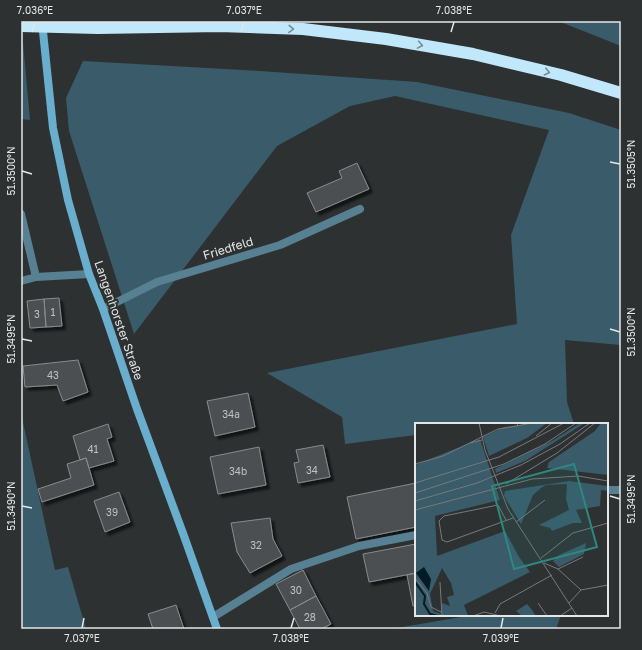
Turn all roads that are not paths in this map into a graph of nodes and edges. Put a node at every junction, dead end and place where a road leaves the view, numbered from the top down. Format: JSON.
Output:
{"nodes":[{"id":1,"x":42,"y":21,"type":"edge"},
{"id":2,"x":21,"y":26,"type":"edge"},
{"id":3,"x":621,"y":92,"type":"edge"},
{"id":4,"x":360,"y":209,"type":"dead end"},
{"id":5,"x":21,"y":214,"type":"edge"},
{"id":6,"x":89,"y":274,"type":"junction"},
{"id":7,"x":36,"y":277,"type":"junction"},
{"id":8,"x":21,"y":281,"type":"edge"},
{"id":9,"x":103,"y":309,"type":"junction"},
{"id":10,"x":608,"y":490,"type":"edge"},
{"id":11,"x":621,"y":490,"type":"edge"},
{"id":12,"x":415,"y":535,"type":"edge"},
{"id":13,"x":212,"y":617,"type":"junction"},
{"id":14,"x":217,"y":629,"type":"edge"}],
"edges":[{"from":1,"to":6,"type":"street","name":"Langenhorster Straße"},
{"from":2,"to":3,"type":"highway","one_way":true},
{"from":4,"to":9,"type":"street","name":"Friedfeld"},
{"from":5,"to":7,"type":"street"},
{"from":6,"to":7,"type":"street"},
{"from":6,"to":9,"type":"street","name":"Langenhorster Straße"},
{"from":7,"to":8,"type":"street"},
{"from":9,"to":13,"type":"street","name":"Langenhorster Straße"},
{"from":10,"to":11,"type":"street"},
{"from":12,"to":13,"type":"street"},
{"from":13,"to":14,"type":"street","name":"Langenhorster Straße"}]}
